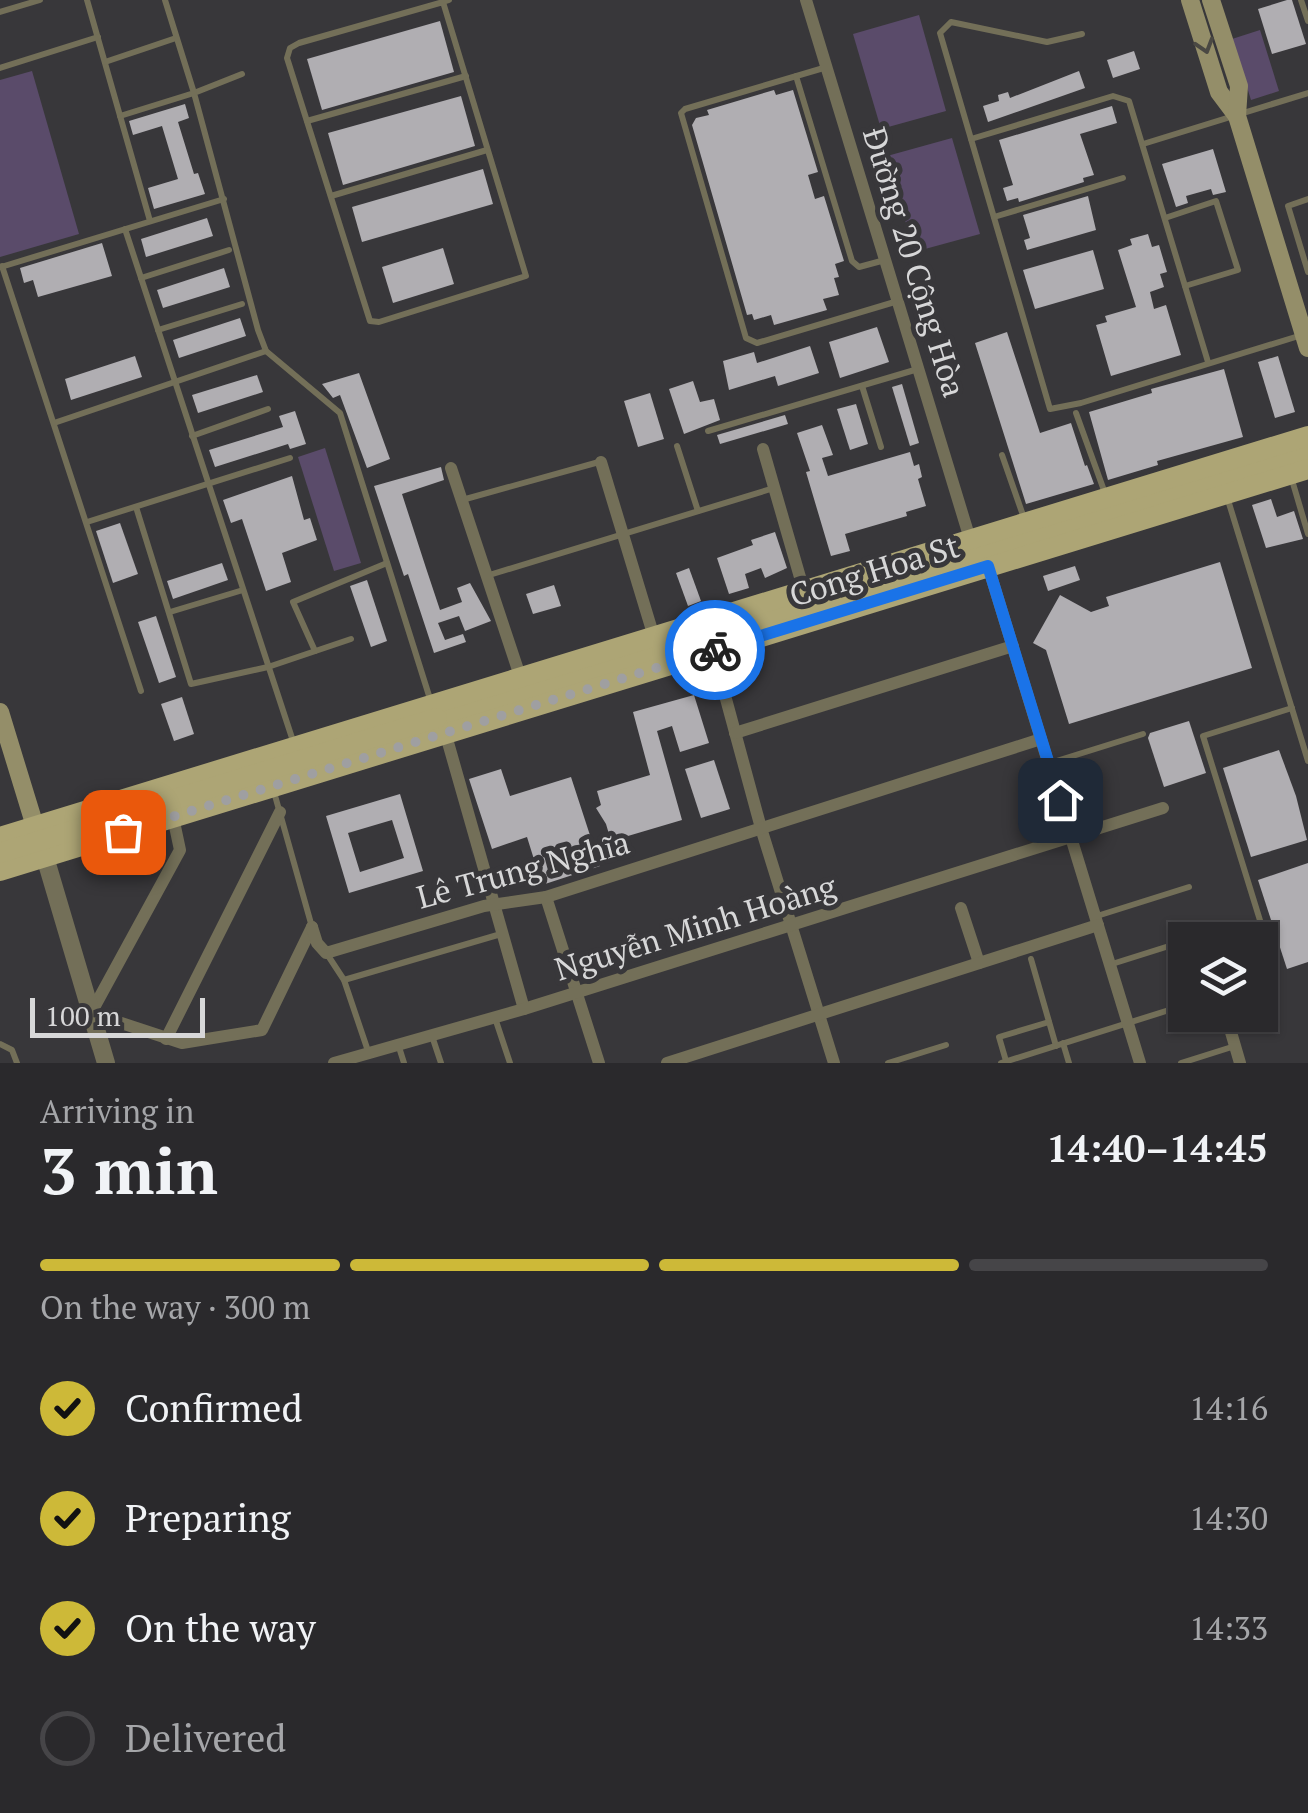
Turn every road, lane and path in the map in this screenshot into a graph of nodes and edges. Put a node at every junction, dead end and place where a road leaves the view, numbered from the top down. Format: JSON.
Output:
{"nodes":[{"id":1,"x":40,"y":0,"type":"edge"},
{"id":2,"x":87,"y":0,"type":"edge"},
{"id":3,"x":166,"y":0,"type":"edge"},
{"id":4,"x":806,"y":0,"type":"edge"},
{"id":5,"x":1190,"y":0,"type":"edge"},
{"id":6,"x":1212,"y":0,"type":"edge"},
{"id":7,"x":1302,"y":0,"type":"edge"},
{"id":8,"x":446,"y":1,"type":"edge"},
{"id":9,"x":24,"y":2,"type":"edge"},
{"id":10,"x":0,"y":12,"type":"edge"},
{"id":11,"x":1308,"y":21,"type":"edge"},
{"id":12,"x":1082,"y":34,"type":"dead end"},
{"id":13,"x":98,"y":36,"type":"junction"},
{"id":14,"x":176,"y":38,"type":"junction"},
{"id":15,"x":105,"y":62,"type":"junction"},
{"id":16,"x":826,"y":67,"type":"junction"},
{"id":17,"x":0,"y":68,"type":"edge"},
{"id":18,"x":242,"y":74,"type":"dead end"},
{"id":19,"x":466,"y":76,"type":"junction"},
{"id":20,"x":796,"y":76,"type":"junction"},
{"id":21,"x":194,"y":93,"type":"junction"},
{"id":22,"x":1308,"y":93,"type":"edge"},
{"id":23,"x":120,"y":116,"type":"junction"},
{"id":24,"x":1237,"y":116,"type":"junction"},
{"id":25,"x":308,"y":121,"type":"junction"},
{"id":26,"x":971,"y":140,"type":"junction"},
{"id":27,"x":1143,"y":144,"type":"junction"},
{"id":28,"x":488,"y":150,"type":"junction"},
{"id":29,"x":1123,"y":178,"type":"dead end"},
{"id":30,"x":330,"y":196,"type":"junction"},
{"id":31,"x":224,"y":198,"type":"junction"},
{"id":32,"x":1308,"y":199,"type":"edge"},
{"id":33,"x":994,"y":217,"type":"junction"},
{"id":34,"x":1165,"y":218,"type":"junction"},
{"id":35,"x":150,"y":222,"type":"junction"},
{"id":36,"x":125,"y":229,"type":"junction"},
{"id":37,"x":229,"y":250,"type":"dead end"},
{"id":38,"x":886,"y":260,"type":"junction"},
{"id":39,"x":1,"y":266,"type":"edge"},
{"id":40,"x":1308,"y":272,"type":"edge"},
{"id":41,"x":141,"y":278,"type":"junction"},
{"id":42,"x":1185,"y":286,"type":"junction"},
{"id":43,"x":899,"y":301,"type":"junction"},
{"id":44,"x":242,"y":304,"type":"dead end"},
{"id":45,"x":158,"y":330,"type":"junction"},
{"id":46,"x":1306,"y":336,"type":"edge"},
{"id":47,"x":266,"y":351,"type":"junction"},
{"id":48,"x":1208,"y":362,"type":"junction"},
{"id":49,"x":919,"y":368,"type":"junction"},
{"id":50,"x":175,"y":382,"type":"junction"},
{"id":51,"x":862,"y":386,"type":"junction"},
{"id":52,"x":268,"y":409,"type":"dead end"},
{"id":53,"x":1076,"y":413,"type":"dead end"},
{"id":54,"x":54,"y":422,"type":"junction"},
{"id":55,"x":708,"y":431,"type":"dead end"},
{"id":56,"x":192,"y":436,"type":"junction"},
{"id":57,"x":1308,"y":436,"type":"edge"},
{"id":58,"x":677,"y":446,"type":"dead end"},
{"id":59,"x":881,"y":447,"type":"dead end"},
{"id":60,"x":762,"y":449,"type":"dead end"},
{"id":61,"x":1308,"y":452,"type":"edge"},
{"id":62,"x":1002,"y":455,"type":"dead end"},
{"id":63,"x":290,"y":458,"type":"dead end"},
{"id":64,"x":600,"y":462,"type":"joint"},
{"id":65,"x":452,"y":468,"type":"dead end"},
{"id":66,"x":1299,"y":471,"type":"edge"},
{"id":67,"x":208,"y":485,"type":"junction"},
{"id":68,"x":774,"y":488,"type":"junction"},
{"id":69,"x":1226,"y":494,"type":"junction"},
{"id":70,"x":1107,"y":498,"type":"junction"},
{"id":71,"x":461,"y":500,"type":"junction"},
{"id":72,"x":136,"y":507,"type":"junction"},
{"id":73,"x":698,"y":510,"type":"junction"},
{"id":74,"x":87,"y":522,"type":"junction"},
{"id":75,"x":1025,"y":522,"type":"junction"},
{"id":76,"x":1308,"y":534,"type":"edge"},
{"id":77,"x":622,"y":535,"type":"junction"},
{"id":78,"x":970,"y":540,"type":"junction"},
{"id":79,"x":387,"y":562,"type":"junction"},
{"id":80,"x":988,"y":566,"type":"junction"},
{"id":81,"x":485,"y":577,"type":"junction"},
{"id":82,"x":243,"y":590,"type":"junction"},
{"id":83,"x":804,"y":590,"type":"junction"},
{"id":84,"x":170,"y":612,"type":"junction"},
{"id":85,"x":654,"y":637,"type":"junction"},
{"id":86,"x":350,"y":639,"type":"dead end"},
{"id":87,"x":1013,"y":646,"type":"junction"},
{"id":88,"x":712,"y":650,"type":"junction"},
{"id":89,"x":315,"y":651,"type":"junction"},
{"id":90,"x":268,"y":667,"type":"junction"},
{"id":91,"x":520,"y":676,"type":"junction"},
{"id":92,"x":141,"y":691,"type":"dead end"},
{"id":93,"x":1292,"y":708,"type":"junction"},
{"id":94,"x":0,"y":712,"type":"edge"},
{"id":95,"x":438,"y":718,"type":"junction"},
{"id":96,"x":735,"y":733,"type":"junction"},
{"id":97,"x":1142,"y":734,"type":"dead end"},
{"id":98,"x":1041,"y":739,"type":"junction"},
{"id":99,"x":294,"y":746,"type":"junction"},
{"id":100,"x":1308,"y":761,"type":"edge"},
{"id":101,"x":1049,"y":764,"type":"junction"},
{"id":102,"x":273,"y":786,"type":"junction"},
{"id":103,"x":113,"y":802,"type":"junction"},
{"id":104,"x":1164,"y":808,"type":"dead end"},
{"id":105,"x":280,"y":812,"type":"junction"},
{"id":106,"x":173,"y":817,"type":"junction"},
{"id":107,"x":36,"y":826,"type":"junction"},
{"id":108,"x":760,"y":828,"type":"junction"},
{"id":109,"x":123,"y":832,"type":"junction"},
{"id":110,"x":0,"y":837,"type":"edge"},
{"id":111,"x":1072,"y":837,"type":"junction"},
{"id":112,"x":0,"y":853,"type":"edge"},
{"id":113,"x":44,"y":857,"type":"junction"},
{"id":114,"x":0,"y":871,"type":"edge"},
{"id":115,"x":1189,"y":886,"type":"dead end"},
{"id":116,"x":546,"y":896,"type":"junction"},
{"id":117,"x":494,"y":905,"type":"junction"},
{"id":118,"x":961,"y":908,"type":"dead end"},
{"id":119,"x":1097,"y":920,"type":"junction"},
{"id":120,"x":1261,"y":922,"type":"edge"},
{"id":121,"x":312,"y":926,"type":"junction"},
{"id":122,"x":791,"y":926,"type":"junction"},
{"id":123,"x":502,"y":933,"type":"junction"},
{"id":124,"x":1168,"y":947,"type":"edge"},
{"id":125,"x":326,"y":954,"type":"junction"},
{"id":126,"x":1031,"y":958,"type":"dead end"},
{"id":127,"x":979,"y":963,"type":"junction"},
{"id":128,"x":1110,"y":964,"type":"junction"},
{"id":129,"x":344,"y":980,"type":"junction"},
{"id":130,"x":577,"y":993,"type":"junction"},
{"id":131,"x":524,"y":1010,"type":"junction"},
{"id":132,"x":1168,"y":1010,"type":"edge"},
{"id":133,"x":91,"y":1014,"type":"junction"},
{"id":134,"x":818,"y":1014,"type":"junction"},
{"id":135,"x":494,"y":1017,"type":"junction"},
{"id":136,"x":1050,"y":1022,"type":"junction"},
{"id":137,"x":1128,"y":1023,"type":"junction"},
{"id":138,"x":1230,"y":1032,"type":"edge"},
{"id":139,"x":432,"y":1034,"type":"junction"},
{"id":140,"x":166,"y":1039,"type":"junction"},
{"id":141,"x":397,"y":1043,"type":"junction"},
{"id":142,"x":0,"y":1044,"type":"edge"},
{"id":143,"x":946,"y":1044,"type":"dead end"},
{"id":144,"x":1060,"y":1044,"type":"junction"},
{"id":145,"x":1234,"y":1046,"type":"junction"},
{"id":146,"x":368,"y":1051,"type":"junction"},
{"id":147,"x":1004,"y":1062,"type":"edge"},
{"id":148,"x":17,"y":1063,"type":"edge"},
{"id":149,"x":106,"y":1063,"type":"edge"},
{"id":150,"x":334,"y":1063,"type":"edge"},
{"id":151,"x":404,"y":1063,"type":"edge"},
{"id":152,"x":441,"y":1063,"type":"edge"},
{"id":153,"x":510,"y":1063,"type":"edge"},
{"id":154,"x":599,"y":1063,"type":"edge"},
{"id":155,"x":667,"y":1063,"type":"edge"},
{"id":156,"x":834,"y":1063,"type":"edge"},
{"id":157,"x":889,"y":1063,"type":"edge"},
{"id":158,"x":1068,"y":1063,"type":"edge"},
{"id":159,"x":1140,"y":1063,"type":"edge"},
{"id":160,"x":1181,"y":1063,"type":"edge"},
{"id":161,"x":1240,"y":1063,"type":"edge"}],
"edges":[{"from":1,"to":9,"type":"lane"},
{"from":2,"to":13,"type":"lane"},
{"from":3,"to":14,"type":"lane"},
{"from":4,"to":16,"type":"street","name":"Đường 20 Cộng Hòa"},
{"from":5,"to":24,"type":"main road","one_way":true},
{"from":6,"to":24,"type":"main road"},
{"from":7,"to":11,"type":"lane"},
{"from":8,"to":19,"type":"lane"},
{"from":8,"to":25,"type":"lane"},
{"from":9,"to":10,"type":"lane"},
{"from":12,"to":26,"type":"lane"},
{"from":13,"to":15,"type":"lane"},
{"from":13,"to":17,"type":"lane"},
{"from":14,"to":15,"type":"lane"},
{"from":14,"to":21,"type":"lane"},
{"from":15,"to":23,"type":"lane"},
{"from":16,"to":20,"type":"lane"},
{"from":16,"to":38,"type":"street","name":"Đường 20 Cộng Hòa"},
{"from":18,"to":21,"type":"lane"},
{"from":19,"to":25,"type":"lane"},
{"from":19,"to":28,"type":"lane"},
{"from":20,"to":38,"type":"lane"},
{"from":20,"to":43,"type":"lane"},
{"from":21,"to":23,"type":"lane"},
{"from":21,"to":31,"type":"lane"},
{"from":22,"to":24,"type":"lane"},
{"from":23,"to":35,"type":"lane"},
{"from":24,"to":27,"type":"lane"},
{"from":24,"to":46,"type":"main road"},
{"from":25,"to":30,"type":"lane"},
{"from":26,"to":27,"type":"lane"},
{"from":26,"to":33,"type":"lane"},
{"from":27,"to":34,"type":"lane"},
{"from":28,"to":30,"type":"lane"},
{"from":28,"to":30,"type":"lane"},
{"from":29,"to":33,"type":"lane"},
{"from":31,"to":35,"type":"lane"},
{"from":31,"to":47,"type":"lane"},
{"from":32,"to":40,"type":"lane"},
{"from":33,"to":48,"type":"lane"},
{"from":34,"to":42,"type":"lane"},
{"from":34,"to":42,"type":"lane"},
{"from":35,"to":36,"type":"lane"},
{"from":36,"to":39,"type":"lane"},
{"from":36,"to":41,"type":"lane"},
{"from":37,"to":41,"type":"lane"},
{"from":38,"to":43,"type":"street","name":"Đường 20 Cộng Hòa"},
{"from":39,"to":54,"type":"lane"},
{"from":41,"to":45,"type":"lane"},
{"from":42,"to":48,"type":"lane"},
{"from":43,"to":49,"type":"street","name":"Đường 20 Cộng Hòa"},
{"from":44,"to":45,"type":"lane"},
{"from":45,"to":50,"type":"lane"},
{"from":46,"to":48,"type":"lane"},
{"from":47,"to":50,"type":"lane"},
{"from":47,"to":79,"type":"lane"},
{"from":49,"to":51,"type":"lane"},
{"from":49,"to":78,"type":"street","name":"Đường 20 Cộng Hòa"},
{"from":50,"to":54,"type":"lane"},
{"from":50,"to":56,"type":"lane"},
{"from":51,"to":55,"type":"lane"},
{"from":51,"to":59,"type":"lane"},
{"from":52,"to":56,"type":"lane"},
{"from":53,"to":70,"type":"lane"},
{"from":54,"to":74,"type":"lane"},
{"from":56,"to":67,"type":"lane"},
{"from":57,"to":70,"type":"main road","name":"Cong Hoa St"},
{"from":58,"to":73,"type":"lane"},
{"from":60,"to":68,"type":"street"},
{"from":61,"to":95,"type":"main road","name":"Cong Hoa St"},
{"from":62,"to":75,"type":"lane"},
{"from":63,"to":67,"type":"lane"},
{"from":64,"to":71,"type":"lane"},
{"from":64,"to":77,"type":"street"},
{"from":65,"to":71,"type":"street"},
{"from":66,"to":69,"type":"main road","name":"Cong Hoa St"},
{"from":66,"to":76,"type":"lane"},
{"from":67,"to":72,"type":"lane"},
{"from":67,"to":82,"type":"lane"},
{"from":68,"to":73,"type":"lane"},
{"from":68,"to":83,"type":"street"},
{"from":69,"to":80,"type":"main road","name":"Cong Hoa St"},
{"from":69,"to":93,"type":"lane"},
{"from":70,"to":75,"type":"main road","name":"Cong Hoa St"},
{"from":71,"to":81,"type":"street"},
{"from":72,"to":74,"type":"lane"},
{"from":72,"to":84,"type":"lane"},
{"from":73,"to":77,"type":"lane"},
{"from":74,"to":92,"type":"lane"},
{"from":75,"to":78,"type":"main road","name":"Cong Hoa St"},
{"from":77,"to":81,"type":"lane"},
{"from":77,"to":85,"type":"street"},
{"from":78,"to":83,"type":"main road","name":"Cong Hoa St"},
{"from":79,"to":89,"type":"lane"},
{"from":79,"to":95,"type":"lane"},
{"from":80,"to":87,"type":"street"},
{"from":80,"to":88,"type":"main road","name":"Cong Hoa St"},
{"from":81,"to":91,"type":"street"},
{"from":82,"to":84,"type":"lane"},
{"from":82,"to":90,"type":"lane"},
{"from":83,"to":85,"type":"main road","name":"Cong Hoa St"},
{"from":84,"to":90,"type":"lane"},
{"from":85,"to":91,"type":"main road","name":"Cong Hoa St"},
{"from":86,"to":89,"type":"lane"},
{"from":87,"to":96,"type":"street"},
{"from":87,"to":98,"type":"street"},
{"from":88,"to":95,"type":"main road","name":"Cong Hoa St"},
{"from":88,"to":96,"type":"street"},
{"from":89,"to":90,"type":"lane"},
{"from":90,"to":99,"type":"lane"},
{"from":91,"to":95,"type":"main road","name":"Cong Hoa St"},
{"from":93,"to":100,"type":"lane"},
{"from":93,"to":120,"type":"lane"},
{"from":94,"to":107,"type":"main road"},
{"from":95,"to":99,"type":"main road","name":"Cong Hoa St"},
{"from":95,"to":102,"type":"main road","name":"Cong Hoa St"},
{"from":95,"to":112,"type":"main road","bridge":true},
{"from":95,"to":117,"type":"street"},
{"from":96,"to":108,"type":"street"},
{"from":97,"to":101,"type":"lane"},
{"from":98,"to":101,"type":"street"},
{"from":98,"to":108,"type":"street","name":"Lê Trung Nghĩa"},
{"from":99,"to":103,"type":"main road","name":"Cong Hoa St"},
{"from":101,"to":111,"type":"street"},
{"from":102,"to":105,"type":"lane"},
{"from":102,"to":106,"type":"main road","name":"Cong Hoa St"},
{"from":103,"to":107,"type":"main road","name":"Cong Hoa St"},
{"from":103,"to":109,"type":"main road"},
{"from":104,"to":111,"type":"street","name":"Nguyễn Minh Hoàng"},
{"from":105,"to":121,"type":"lane"},
{"from":105,"to":140,"type":"street"},
{"from":106,"to":109,"type":"main road","name":"Cong Hoa St"},
{"from":106,"to":133,"type":"street"},
{"from":107,"to":110,"type":"main road","name":"Cong Hoa St"},
{"from":107,"to":113,"type":"main road"},
{"from":108,"to":116,"type":"street","name":"Lê Trung Nghĩa"},
{"from":108,"to":122,"type":"street"},
{"from":109,"to":113,"type":"main road","name":"Cong Hoa St"},
{"from":111,"to":119,"type":"street"},
{"from":111,"to":122,"type":"street","name":"Nguyễn Minh Hoàng"},
{"from":113,"to":114,"type":"main road","name":"Cong Hoa St"},
{"from":113,"to":133,"type":"street"},
{"from":115,"to":119,"type":"lane"},
{"from":116,"to":117,"type":"street","name":"Lê Trung Nghĩa"},
{"from":116,"to":130,"type":"street"},
{"from":117,"to":123,"type":"street"},
{"from":117,"to":125,"type":"street","name":"Lê Trung Nghĩa"},
{"from":118,"to":127,"type":"street"},
{"from":119,"to":127,"type":"street"},
{"from":119,"to":128,"type":"street"},
{"from":121,"to":125,"type":"street"},
{"from":121,"to":140,"type":"street"},
{"from":122,"to":130,"type":"street","name":"Nguyễn Minh Hoàng"},
{"from":122,"to":134,"type":"street"},
{"from":123,"to":129,"type":"lane"},
{"from":123,"to":131,"type":"street"},
{"from":124,"to":128,"type":"lane"},
{"from":125,"to":129,"type":"lane"},
{"from":126,"to":136,"type":"lane"},
{"from":127,"to":134,"type":"street"},
{"from":128,"to":137,"type":"street"},
{"from":129,"to":146,"type":"lane"},
{"from":130,"to":131,"type":"street","name":"Nguyễn Minh Hoàng"},
{"from":130,"to":154,"type":"street"},
{"from":131,"to":135,"type":"street","name":"Nguyễn Minh Hoàng"},
{"from":132,"to":137,"type":"lane"},
{"from":133,"to":140,"type":"street"},
{"from":133,"to":149,"type":"street"},
{"from":134,"to":155,"type":"street"},
{"from":134,"to":156,"type":"street"},
{"from":135,"to":139,"type":"street","name":"Nguyễn Minh Hoàng"},
{"from":135,"to":153,"type":"lane"},
{"from":136,"to":144,"type":"lane"},
{"from":136,"to":147,"type":"lane"},
{"from":137,"to":144,"type":"lane"},
{"from":137,"to":159,"type":"street"},
{"from":138,"to":145,"type":"street"},
{"from":139,"to":141,"type":"street","name":"Nguyễn Minh Hoàng"},
{"from":139,"to":152,"type":"lane"},
{"from":141,"to":146,"type":"street","name":"Nguyễn Minh Hoàng"},
{"from":141,"to":151,"type":"lane"},
{"from":142,"to":148,"type":"lane"},
{"from":143,"to":157,"type":"lane"},
{"from":144,"to":147,"type":"lane"},
{"from":144,"to":158,"type":"lane"},
{"from":145,"to":160,"type":"lane"},
{"from":145,"to":161,"type":"street"},
{"from":146,"to":150,"type":"street","name":"Nguyễn Minh Hoàng"}]}
